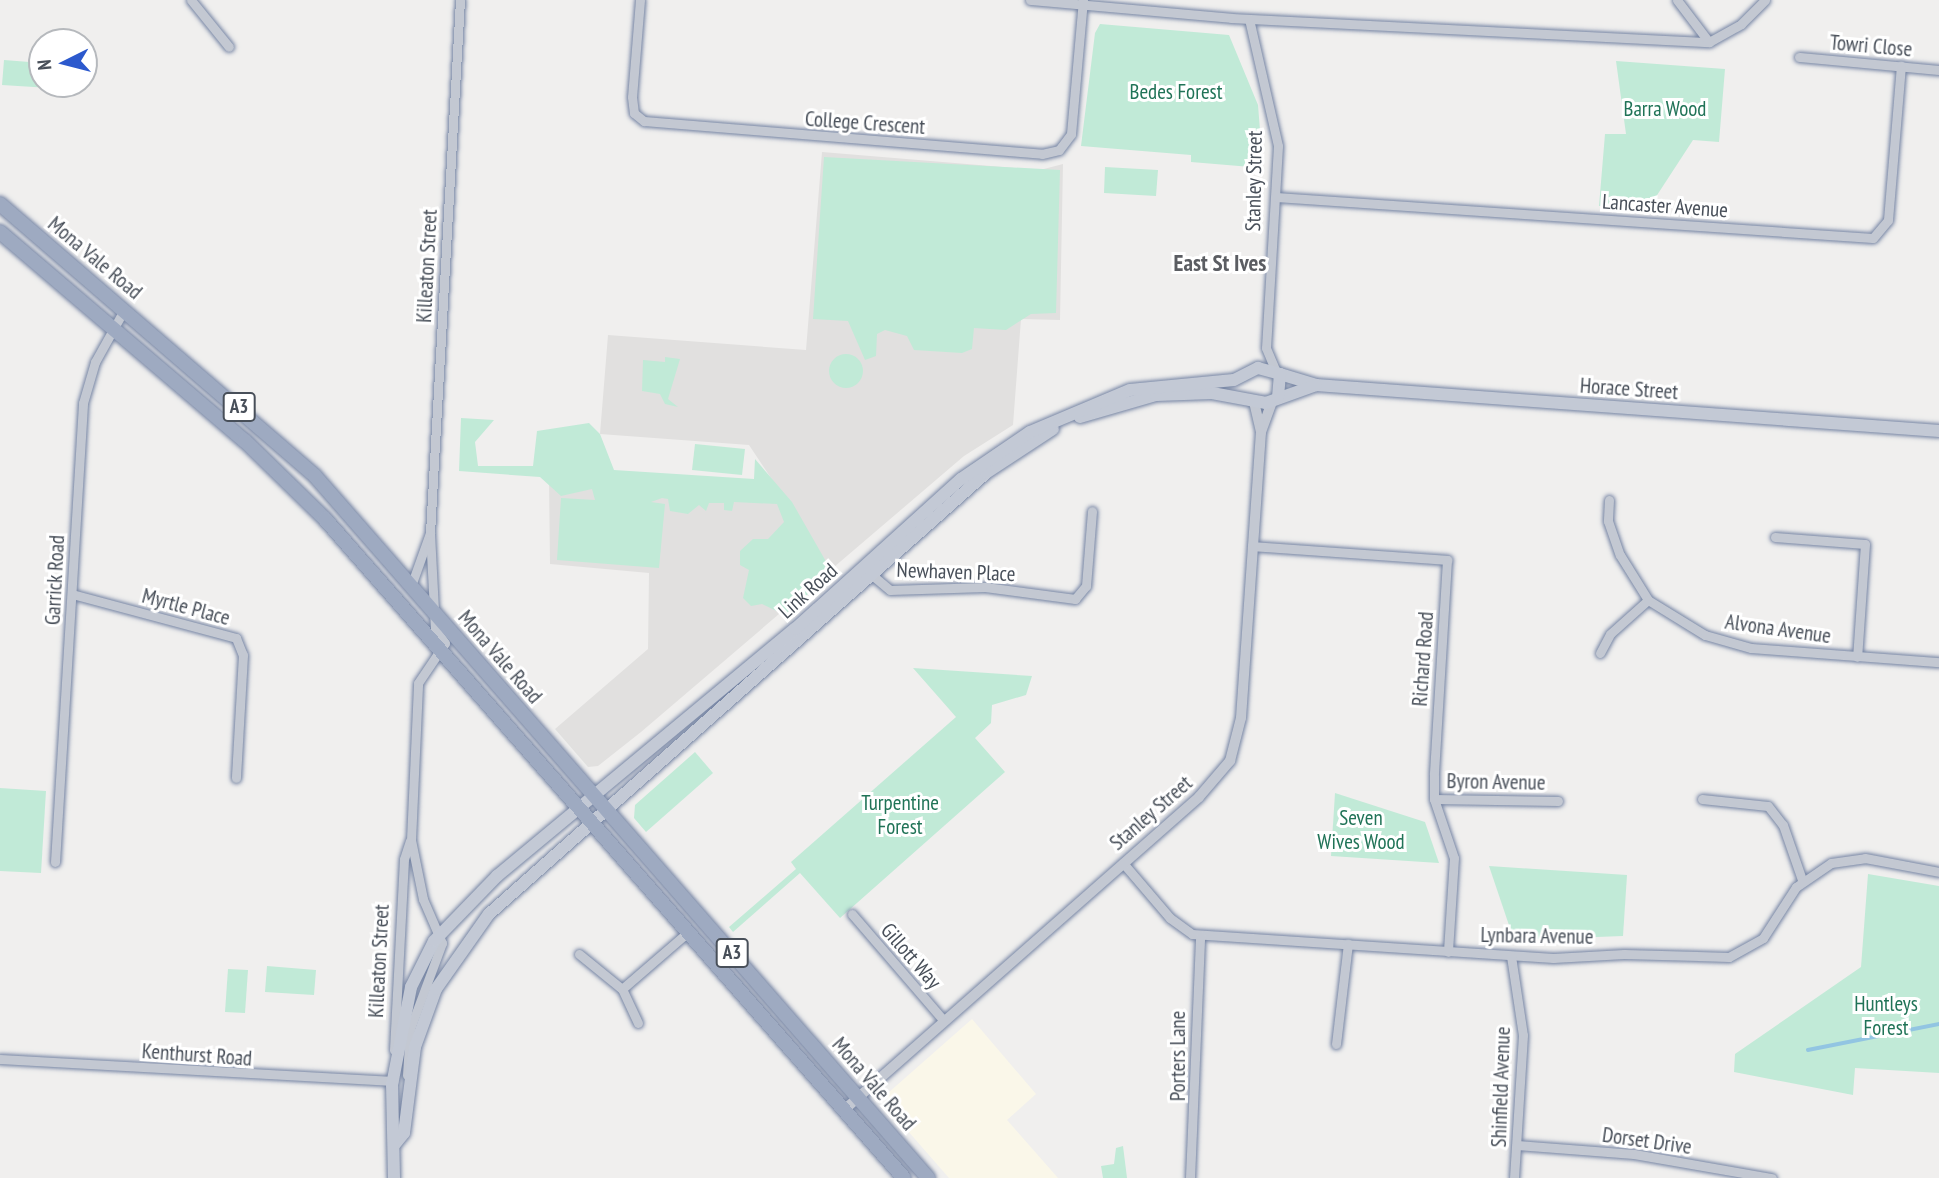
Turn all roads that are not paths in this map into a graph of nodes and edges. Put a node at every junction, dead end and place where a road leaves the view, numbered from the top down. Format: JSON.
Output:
{"nodes":[{"id":1,"x":191,"y":0,"type":"edge"},
{"id":2,"x":460,"y":0,"type":"edge"},
{"id":3,"x":640,"y":0,"type":"edge"},
{"id":4,"x":1030,"y":0,"type":"edge"},
{"id":5,"x":1677,"y":0,"type":"edge"},
{"id":6,"x":1765,"y":0,"type":"edge"},
{"id":7,"x":1083,"y":2,"type":"edge"},
{"id":8,"x":1249,"y":19,"type":"junction"},
{"id":9,"x":1709,"y":42,"type":"junction"},
{"id":10,"x":229,"y":47,"type":"dead end"},
{"id":11,"x":1799,"y":57,"type":"dead end"},
{"id":12,"x":1900,"y":66,"type":"junction"},
{"id":13,"x":1939,"y":70,"type":"edge"},
{"id":14,"x":1276,"y":197,"type":"junction"},
{"id":15,"x":0,"y":204,"type":"edge"},
{"id":16,"x":0,"y":232,"type":"edge"},
{"id":17,"x":124,"y":310,"type":"junction"},
{"id":18,"x":112,"y":328,"type":"junction"},
{"id":19,"x":1266,"y":348,"type":"junction"},
{"id":20,"x":1251,"y":372,"type":"junction"},
{"id":21,"x":1278,"y":373,"type":"junction"},
{"id":22,"x":1316,"y":385,"type":"junction"},
{"id":23,"x":1251,"y":400,"type":"junction"},
{"id":24,"x":1275,"y":400,"type":"junction"},
{"id":25,"x":1939,"y":431,"type":"edge"},
{"id":26,"x":1261,"y":432,"type":"junction"},
{"id":27,"x":1609,"y":500,"type":"dead end"},
{"id":28,"x":1092,"y":511,"type":"dead end"},
{"id":29,"x":430,"y":533,"type":"junction"},
{"id":30,"x":1775,"y":537,"type":"dead end"},
{"id":31,"x":1252,"y":546,"type":"junction"},
{"id":32,"x":872,"y":575,"type":"junction"},
{"id":33,"x":411,"y":586,"type":"junction"},
{"id":34,"x":72,"y":594,"type":"junction"},
{"id":35,"x":1648,"y":600,"type":"junction"},
{"id":36,"x":434,"y":613,"type":"junction"},
{"id":37,"x":441,"y":651,"type":"junction"},
{"id":38,"x":1600,"y":653,"type":"dead end"},
{"id":39,"x":1857,"y":657,"type":"junction"},
{"id":40,"x":1939,"y":662,"type":"edge"},
{"id":41,"x":236,"y":778,"type":"dead end"},
{"id":42,"x":595,"y":797,"type":"junction"},
{"id":43,"x":1434,"y":799,"type":"junction"},
{"id":44,"x":1702,"y":799,"type":"dead end"},
{"id":45,"x":1558,"y":801,"type":"dead end"},
{"id":46,"x":580,"y":809,"type":"junction"},
{"id":47,"x":607,"y":809,"type":"junction"},
{"id":48,"x":592,"y":823,"type":"junction"},
{"id":49,"x":411,"y":840,"type":"junction"},
{"id":50,"x":55,"y":862,"type":"dead end"},
{"id":51,"x":1123,"y":863,"type":"junction"},
{"id":52,"x":1939,"y":872,"type":"edge"},
{"id":53,"x":1802,"y":880,"type":"junction"},
{"id":54,"x":852,"y":914,"type":"dead end"},
{"id":55,"x":688,"y":932,"type":"junction"},
{"id":56,"x":440,"y":933,"type":"junction"},
{"id":57,"x":1200,"y":935,"type":"junction"},
{"id":58,"x":1348,"y":944,"type":"junction"},
{"id":59,"x":1448,"y":952,"type":"junction"},
{"id":60,"x":579,"y":954,"type":"dead end"},
{"id":61,"x":456,"y":955,"type":"joint"},
{"id":62,"x":1511,"y":956,"type":"junction"},
{"id":63,"x":622,"y":989,"type":"junction"},
{"id":64,"x":944,"y":1021,"type":"junction"},
{"id":65,"x":638,"y":1023,"type":"dead end"},
{"id":66,"x":1336,"y":1044,"type":"dead end"},
{"id":67,"x":0,"y":1059,"type":"edge"},
{"id":68,"x":392,"y":1085,"type":"junction"},
{"id":69,"x":408,"y":1087,"type":"junction"},
{"id":70,"x":858,"y":1097,"type":"junction"},
{"id":71,"x":844,"y":1110,"type":"junction"},
{"id":72,"x":396,"y":1144,"type":"junction"},
{"id":73,"x":1517,"y":1145,"type":"junction"},
{"id":74,"x":394,"y":1178,"type":"edge"},
{"id":75,"x":904,"y":1178,"type":"edge"},
{"id":76,"x":928,"y":1178,"type":"edge"},
{"id":77,"x":1190,"y":1178,"type":"edge"},
{"id":78,"x":1514,"y":1178,"type":"edge"},
{"id":79,"x":1772,"y":1178,"type":"edge"}],
"edges":[{"from":1,"to":10,"type":"street"},
{"from":2,"to":29,"type":"street","name":"Killeaton Street"},
{"from":3,"to":7,"type":"street","name":"College Crescent"},
{"from":4,"to":7,"type":"street"},
{"from":5,"to":9,"type":"street"},
{"from":6,"to":9,"type":"street"},
{"from":7,"to":8,"type":"street"},
{"from":8,"to":9,"type":"street"},
{"from":8,"to":14,"type":"street","name":"Stanley Street"},
{"from":11,"to":12,"type":"street","name":"Towri Close"},
{"from":12,"to":13,"type":"street","name":"Towri Close"},
{"from":12,"to":14,"type":"street","name":"Lancaster Avenue"},
{"from":14,"to":19,"type":"street","name":"Stanley Street"},
{"from":15,"to":17,"type":"highway","name":"Mona Vale Road","number":"A3"},
{"from":16,"to":18,"type":"highway","name":"Mona Vale Road","number":"A3"},
{"from":17,"to":18,"type":"street","name":"Garrick Road"},
{"from":17,"to":33,"type":"highway","name":"Mona Vale Road","number":"A3"},
{"from":18,"to":34,"type":"street","name":"Garrick Road"},
{"from":18,"to":37,"type":"highway","name":"Mona Vale Road","number":"A3"},
{"from":19,"to":20,"type":"street","name":"Stanley Street"},
{"from":19,"to":21,"type":"street","name":"Stanley Street"},
{"from":20,"to":21,"type":"main road","name":"Horace Street"},
{"from":20,"to":23,"type":"main road"},
{"from":20,"to":42,"type":"main road","name":"Link Road"},
{"from":21,"to":22,"type":"main road","name":"Horace Street"},
{"from":21,"to":24,"type":"main road"},
{"from":22,"to":24,"type":"main road","name":"Horace Street"},
{"from":22,"to":25,"type":"main road","name":"Horace Street"},
{"from":23,"to":24,"type":"main road","name":"Link Road"},
{"from":23,"to":26,"type":"street","name":"Stanley Street"},
{"from":23,"to":32,"type":"main road","name":"Link Road"},
{"from":24,"to":26,"type":"street","name":"Stanley Street"},
{"from":26,"to":31,"type":"street","name":"Stanley Street"},
{"from":27,"to":35,"type":"street","name":"Alvona Avenue"},
{"from":28,"to":32,"type":"street","name":"Newhaven Place"},
{"from":29,"to":33,"type":"street","name":"Killeaton Street"},
{"from":29,"to":36,"type":"street","name":"Killeaton Street"},
{"from":30,"to":39,"type":"street"},
{"from":31,"to":43,"type":"street","name":"Richard Road"},
{"from":31,"to":51,"type":"street","name":"Stanley Street"},
{"from":32,"to":47,"type":"main road","name":"Link Road"},
{"from":33,"to":36,"type":"highway","name":"Mona Vale Road","number":"A3"},
{"from":34,"to":41,"type":"street","name":"Myrtle Place"},
{"from":34,"to":50,"type":"street","name":"Garrick Road"},
{"from":35,"to":38,"type":"street"},
{"from":35,"to":39,"type":"street","name":"Alvona Avenue"},
{"from":36,"to":37,"type":"street","name":"Killeaton Street"},
{"from":36,"to":42,"type":"highway","name":"Mona Vale Road","number":"A3"},
{"from":37,"to":46,"type":"highway","name":"Mona Vale Road","number":"A3"},
{"from":37,"to":49,"type":"street","name":"Killeaton Street"},
{"from":39,"to":40,"type":"street","name":"Alvona Avenue"},
{"from":42,"to":46,"type":"main road","name":"Link Road"},
{"from":42,"to":47,"type":"highway","name":"Mona Vale Road","number":"A3"},
{"from":43,"to":45,"type":"street","name":"Byron Avenue"},
{"from":43,"to":59,"type":"street","name":"Richard Road"},
{"from":44,"to":53,"type":"street"},
{"from":46,"to":48,"type":"highway","name":"Mona Vale Road","number":"A3"},
{"from":46,"to":56,"type":"main road","name":"Link Road"},
{"from":47,"to":48,"type":"main road","name":"Link Road"},
{"from":47,"to":70,"type":"highway","name":"Mona Vale Road","number":"A3"},
{"from":48,"to":55,"type":"highway","name":"Mona Vale Road","number":"A3"},
{"from":48,"to":61,"type":"main road","name":"Link Road"},
{"from":49,"to":56,"type":"street","name":"Killeaton Street"},
{"from":49,"to":68,"type":"street","name":"Killeaton Street"},
{"from":51,"to":57,"type":"street","name":"Lynbara Avenue"},
{"from":51,"to":64,"type":"street","name":"Stanley Street"},
{"from":52,"to":53,"type":"street","name":"Lynbara Avenue"},
{"from":53,"to":62,"type":"street","name":"Lynbara Avenue"},
{"from":54,"to":64,"type":"street","name":"Gillott Way"},
{"from":55,"to":63,"type":"street"},
{"from":55,"to":71,"type":"highway","name":"Mona Vale Road","number":"A3"},
{"from":56,"to":68,"type":"main road","name":"Killeaton Street"},
{"from":56,"to":69,"type":"street","name":"Killeaton Street"},
{"from":57,"to":58,"type":"street","name":"Lynbara Avenue"},
{"from":57,"to":77,"type":"street","name":"Porters Lane"},
{"from":58,"to":59,"type":"street","name":"Lynbara Avenue"},
{"from":58,"to":66,"type":"street"},
{"from":59,"to":62,"type":"street","name":"Lynbara Avenue"},
{"from":60,"to":63,"type":"street"},
{"from":61,"to":69,"type":"main road","name":"Killeaton Street"},
{"from":62,"to":73,"type":"street","name":"Shinfield Avenue"},
{"from":63,"to":65,"type":"street"},
{"from":64,"to":70,"type":"street","name":"Stanley Street"},
{"from":67,"to":68,"type":"street","name":"Kenthurst Road"},
{"from":68,"to":72,"type":"main road","name":"Killeaton Street"},
{"from":69,"to":72,"type":"main road","name":"Killeaton Street"},
{"from":70,"to":71,"type":"street","name":"Stanley Street"},
{"from":70,"to":76,"type":"highway","name":"Mona Vale Road","number":"A3"},
{"from":71,"to":75,"type":"highway","name":"Mona Vale Road","number":"A3"},
{"from":72,"to":74,"type":"main road","name":"Killeaton Street"},
{"from":73,"to":78,"type":"street","name":"Shinfield Avenue"},
{"from":73,"to":79,"type":"street","name":"Dorset Drive"}]}
